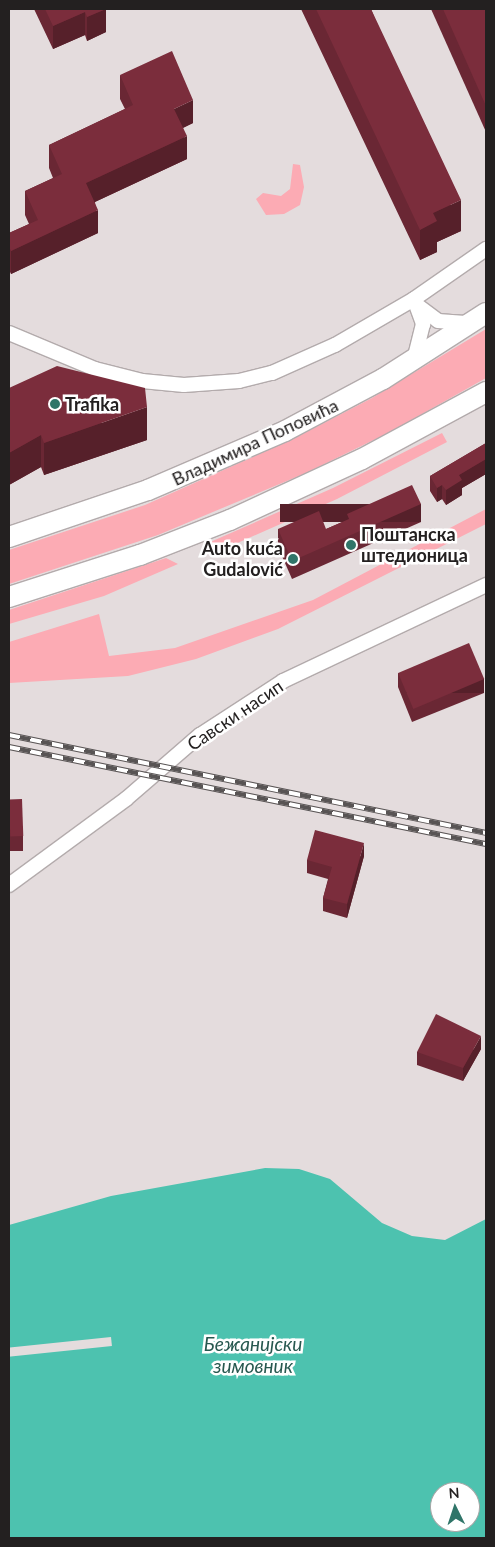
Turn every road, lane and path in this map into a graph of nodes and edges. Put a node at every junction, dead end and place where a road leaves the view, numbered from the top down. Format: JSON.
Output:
{"nodes":[{"id":1,"x":486,"y":249,"type":"edge"},
{"id":2,"x":415,"y":302,"type":"junction"},
{"id":3,"x":479,"y":318,"type":"edge"},
{"id":4,"x":9,"y":333,"type":"edge"},
{"id":5,"x":414,"y":360,"type":"junction"},
{"id":6,"x":486,"y":392,"type":"edge"},
{"id":7,"x":9,"y":537,"type":"edge"},
{"id":8,"x":486,"y":585,"type":"edge"},
{"id":9,"x":9,"y":597,"type":"edge"},
{"id":10,"x":9,"y":885,"type":"edge"}],
"edges":[{"from":1,"to":2,"type":"street"},
{"from":2,"to":3,"type":"street"},
{"from":2,"to":4,"type":"street"},
{"from":2,"to":5,"type":"street"},
{"from":3,"to":5,"type":"main road","name":"Владимира Поповића"},
{"from":5,"to":7,"type":"main road","name":"Владимира Поповића"},
{"from":6,"to":9,"type":"main road"},
{"from":8,"to":10,"type":"street","name":"Савски насип"}]}
